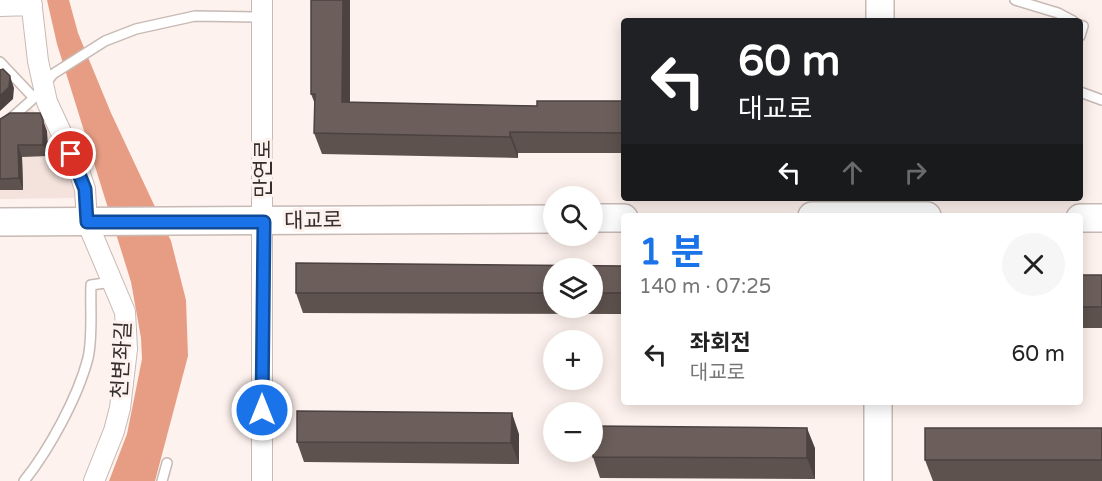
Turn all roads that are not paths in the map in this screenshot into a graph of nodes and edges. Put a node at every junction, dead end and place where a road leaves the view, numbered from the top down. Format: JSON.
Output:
{"nodes":[{"id":1,"x":880,"y":0,"type":"edge"},
{"id":2,"x":1015,"y":0,"type":"edge"},
{"id":3,"x":29,"y":2,"type":"edge"},
{"id":4,"x":0,"y":6,"type":"edge"},
{"id":5,"x":262,"y":9,"type":"edge"},
{"id":6,"x":880,"y":18,"type":"edge"},
{"id":7,"x":1067,"y":18,"type":"edge"},
{"id":8,"x":0,"y":62,"type":"edge"},
{"id":9,"x":44,"y":86,"type":"junction"},
{"id":10,"x":1083,"y":93,"type":"edge"},
{"id":11,"x":1102,"y":100,"type":"edge"},
{"id":12,"x":0,"y":128,"type":"edge"},
{"id":13,"x":603,"y":218,"type":"edge"},
{"id":14,"x":621,"y":218,"type":"edge"},
{"id":15,"x":1083,"y":218,"type":"edge"},
{"id":16,"x":543,"y":219,"type":"edge"},
{"id":17,"x":1102,"y":219,"type":"edge"},
{"id":18,"x":0,"y":222,"type":"edge"},
{"id":19,"x":96,"y":222,"type":"junction"},
{"id":20,"x":264,"y":222,"type":"junction"},
{"id":21,"x":115,"y":282,"type":"junction"},
{"id":22,"x":878,"y":405,"type":"edge"},
{"id":23,"x":167,"y":463,"type":"dead end"},
{"id":24,"x":24,"y":481,"type":"edge"},
{"id":25,"x":94,"y":481,"type":"edge"},
{"id":26,"x":162,"y":481,"type":"edge"},
{"id":27,"x":262,"y":481,"type":"edge"},
{"id":28,"x":878,"y":481,"type":"edge"}],
"edges":[{"from":1,"to":6,"type":"street"},
{"from":2,"to":7,"type":"lane"},
{"from":3,"to":4,"type":"street"},
{"from":3,"to":9,"type":"street","name":"천변좌길"},
{"from":5,"to":9,"type":"lane"},
{"from":5,"to":20,"type":"street","name":"만연로"},
{"from":8,"to":9,"type":"lane"},
{"from":9,"to":12,"type":"lane"},
{"from":9,"to":19,"type":"street","name":"천변좌길"},
{"from":10,"to":11,"type":"lane"},
{"from":13,"to":14,"type":"street"},
{"from":15,"to":17,"type":"street"},
{"from":16,"to":20,"type":"street","name":"대교로"},
{"from":18,"to":19,"type":"street","name":"대교로"},
{"from":19,"to":20,"type":"street","name":"대교로"},
{"from":19,"to":21,"type":"street","name":"천변좌길"},
{"from":20,"to":27,"type":"street","name":"만연로"},
{"from":21,"to":24,"type":"lane"},
{"from":21,"to":25,"type":"street","name":"천변좌길"},
{"from":22,"to":28,"type":"street"},
{"from":23,"to":26,"type":"lane"}]}
